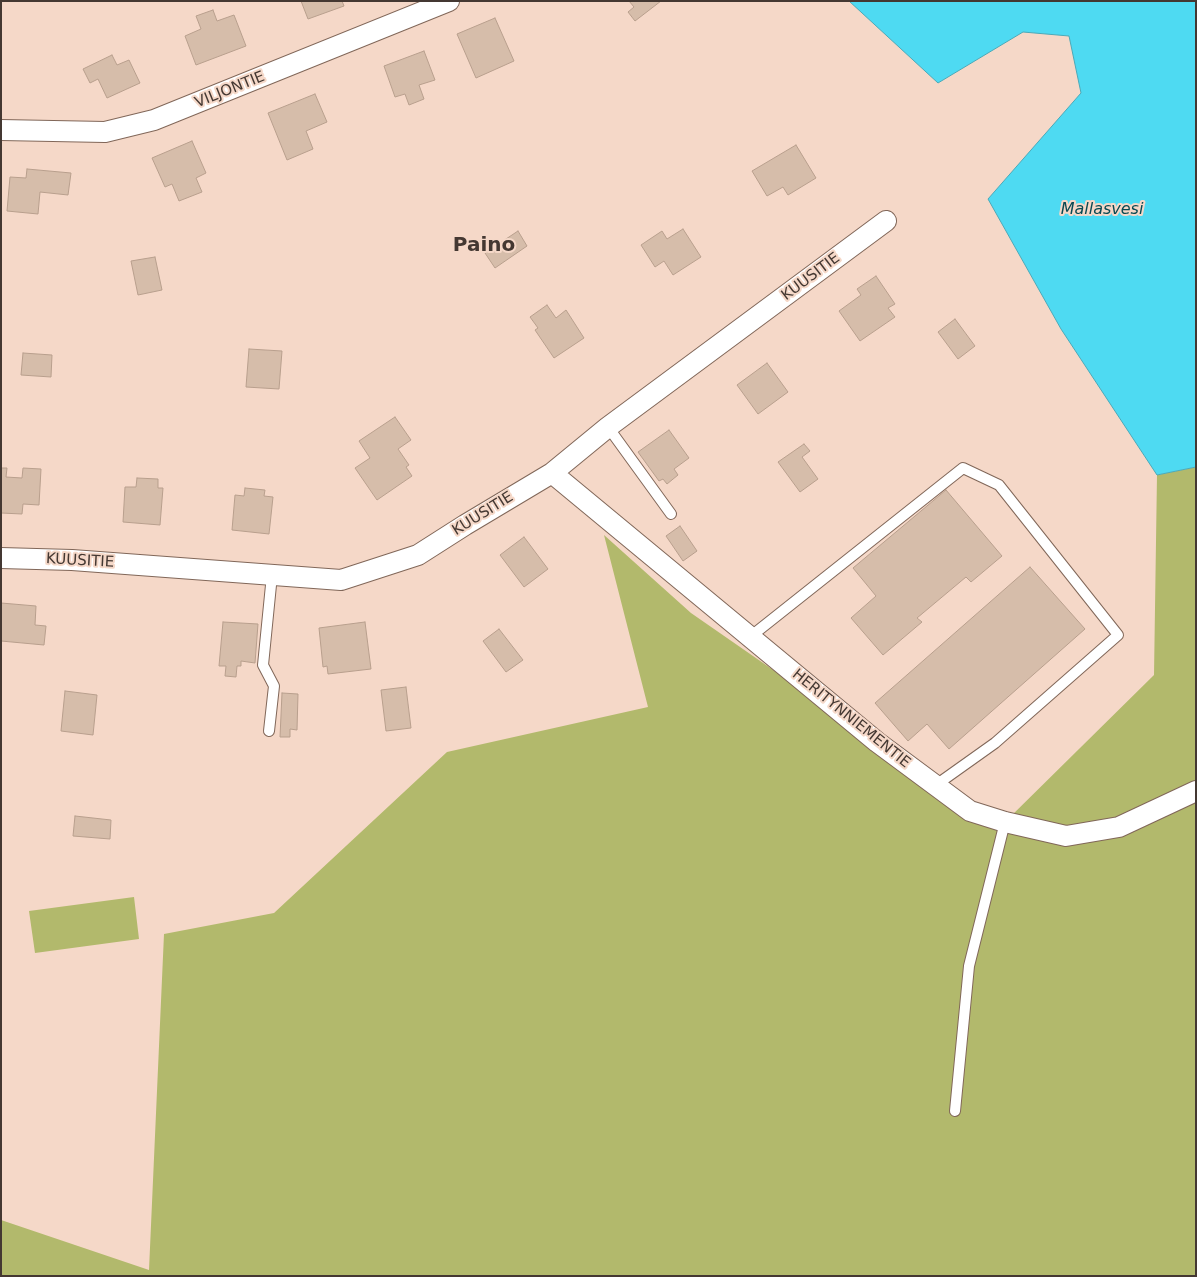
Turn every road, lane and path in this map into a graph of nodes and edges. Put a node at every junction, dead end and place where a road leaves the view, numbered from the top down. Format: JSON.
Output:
{"nodes":[{"id":1,"x":449,"y":1,"type":"edge"},
{"id":2,"x":1,"y":130,"type":"edge"},
{"id":3,"x":886,"y":221,"type":"dead end"},
{"id":4,"x":608,"y":427,"type":"junction"},
{"id":5,"x":552,"y":472,"type":"junction"},
{"id":6,"x":671,"y":514,"type":"dead end"},
{"id":7,"x":1,"y":558,"type":"edge"},
{"id":8,"x":272,"y":575,"type":"junction"},
{"id":9,"x":750,"y":637,"type":"junction"},
{"id":10,"x":269,"y":731,"type":"dead end"},
{"id":11,"x":936,"y":785,"type":"junction"},
{"id":12,"x":1196,"y":791,"type":"edge"},
{"id":13,"x":1005,"y":822,"type":"junction"},
{"id":14,"x":955,"y":1111,"type":"dead end"}],
"edges":[{"from":1,"to":2,"type":"street","name":"VILJONTIE"},
{"from":3,"to":4,"type":"street","name":"KUUSITIE"},
{"from":4,"to":5,"type":"street","name":"KUUSITIE"},
{"from":4,"to":6,"type":"lane"},
{"from":5,"to":8,"type":"street","name":"KUUSITIE"},
{"from":5,"to":9,"type":"street","name":"HERITYNNIEMENTIE"},
{"from":7,"to":8,"type":"street","name":"KUUSITIE"},
{"from":8,"to":10,"type":"lane"},
{"from":9,"to":11,"type":"street","name":"HERITYNNIEMENTIE"},
{"from":9,"to":11,"type":"lane"},
{"from":11,"to":13,"type":"street","name":"HERITYNNIEMENTIE"},
{"from":12,"to":13,"type":"street","name":"HERITYNNIEMENTIE"},
{"from":13,"to":14,"type":"lane"}]}
